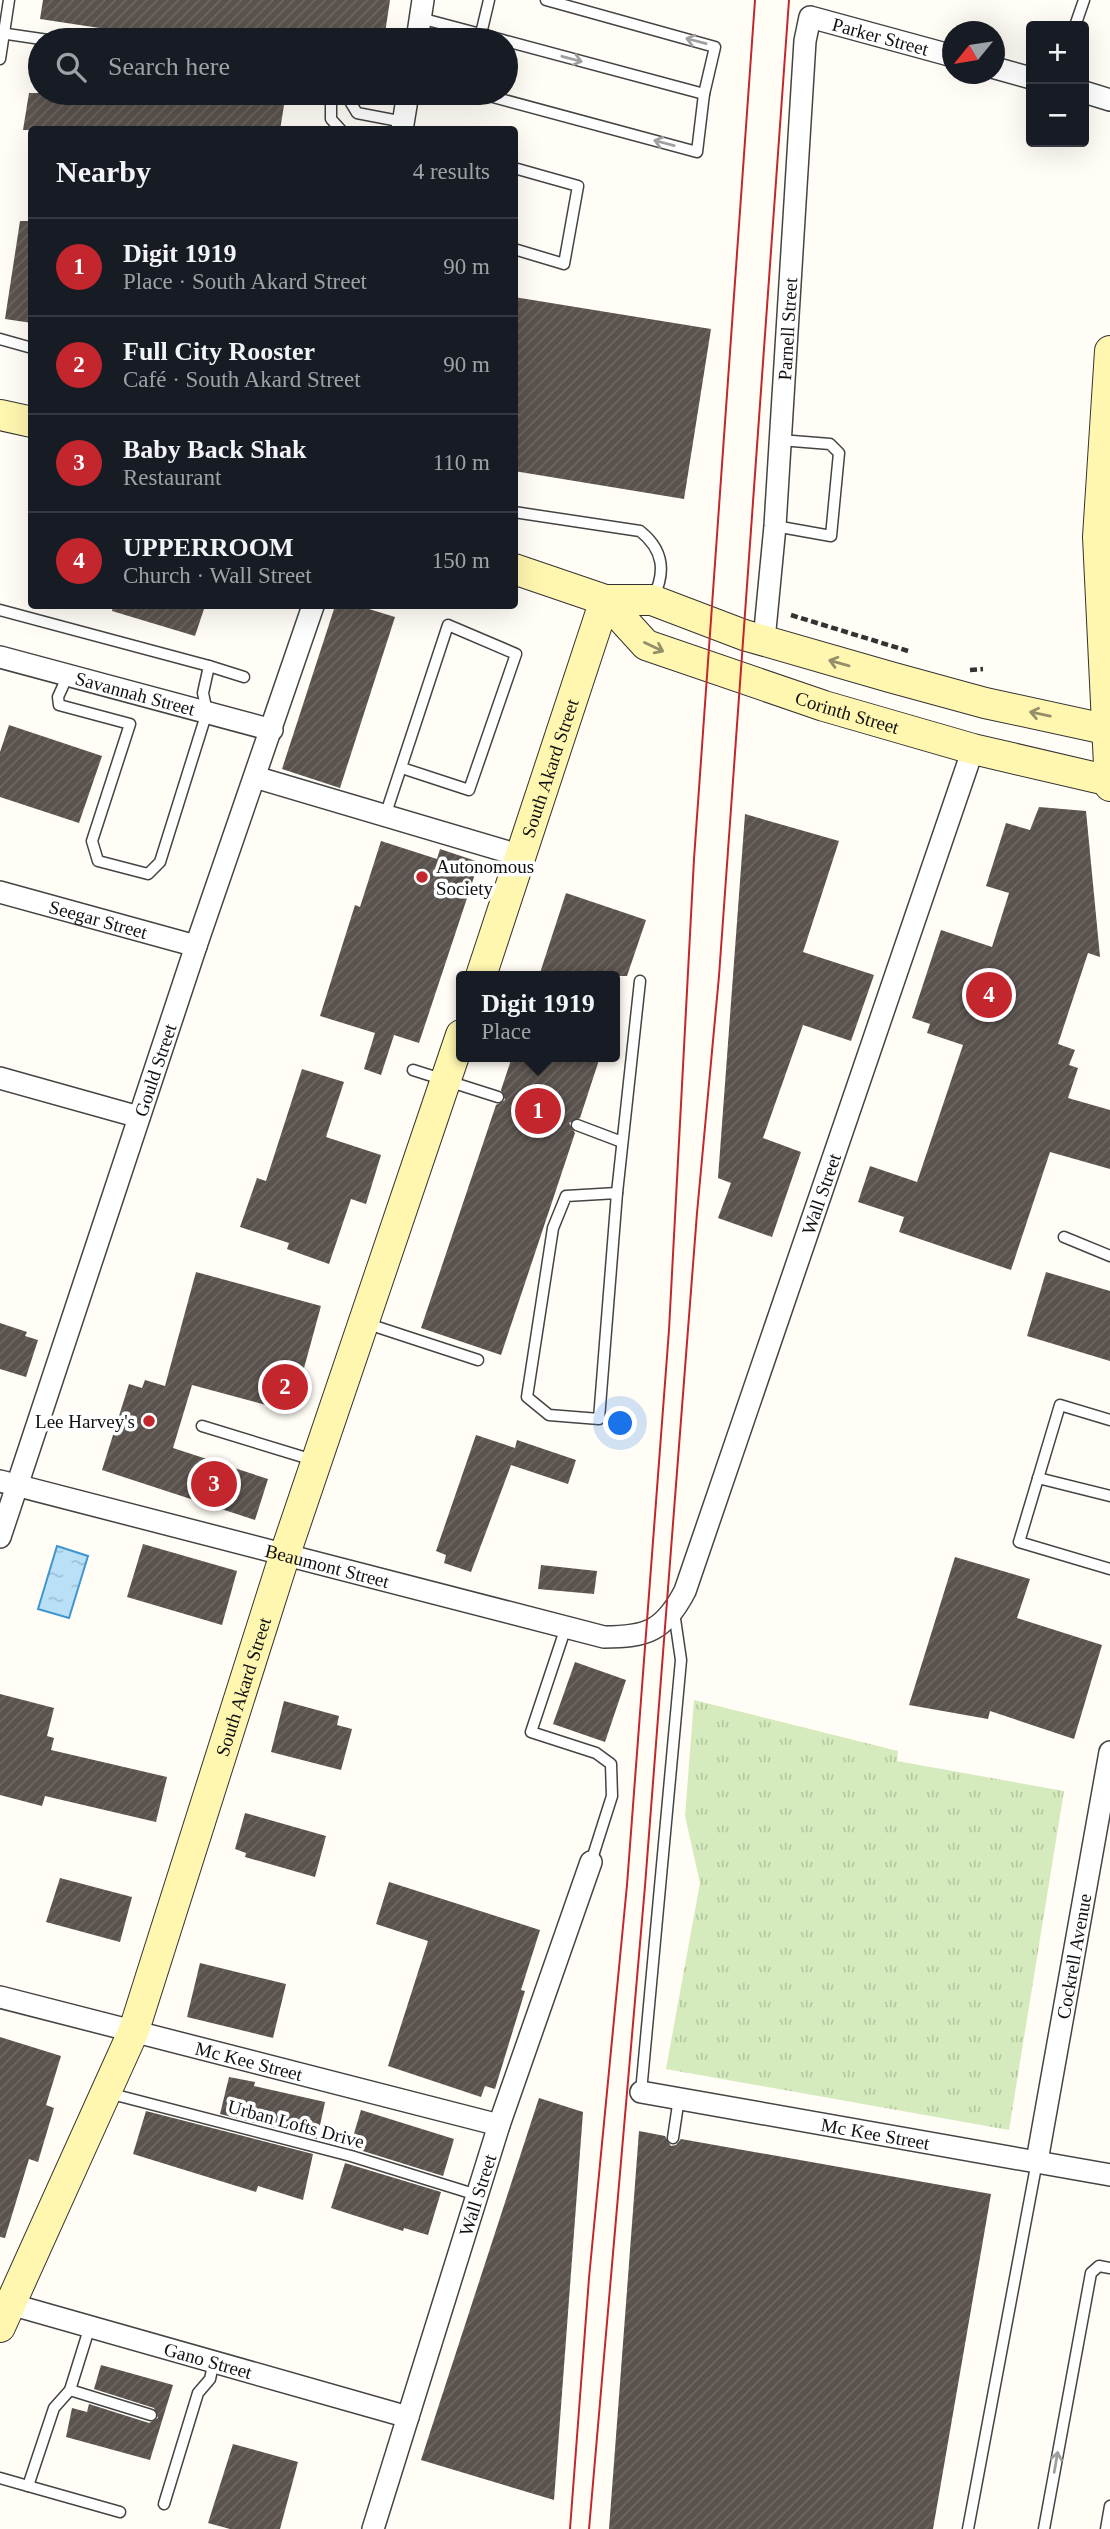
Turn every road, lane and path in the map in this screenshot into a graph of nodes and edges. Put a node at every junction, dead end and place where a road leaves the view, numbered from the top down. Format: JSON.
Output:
{"nodes":[{"id":1,"x":9,"y":0,"type":"edge"},
{"id":2,"x":489,"y":0,"type":"edge"},
{"id":3,"x":546,"y":0,"type":"edge"},
{"id":4,"x":1083,"y":0,"type":"edge"},
{"id":5,"x":421,"y":9,"type":"edge"},
{"id":6,"x":810,"y":17,"type":"joint"},
{"id":7,"x":1077,"y":21,"type":"edge"},
{"id":8,"x":418,"y":28,"type":"edge"},
{"id":9,"x":461,"y":28,"type":"edge"},
{"id":10,"x":482,"y":28,"type":"edge"},
{"id":11,"x":2,"y":33,"type":"edge"},
{"id":12,"x":28,"y":37,"type":"edge"},
{"id":13,"x":518,"y":45,"type":"edge"},
{"id":14,"x":942,"y":53,"type":"edge"},
{"id":15,"x":0,"y":59,"type":"edge"},
{"id":16,"x":1005,"y":71,"type":"edge"},
{"id":17,"x":1026,"y":77,"type":"edge"},
{"id":18,"x":704,"y":94,"type":"junction"},
{"id":19,"x":1089,"y":94,"type":"edge"},
{"id":20,"x":1110,"y":100,"type":"edge"},
{"id":21,"x":518,"y":104,"type":"edge"},
{"id":22,"x":330,"y":105,"type":"edge"},
{"id":23,"x":352,"y":105,"type":"edge"},
{"id":24,"x":406,"y":105,"type":"edge"},
{"id":25,"x":337,"y":126,"type":"edge"},
{"id":26,"x":403,"y":126,"type":"edge"},
{"id":27,"x":518,"y":169,"type":"edge"},
{"id":28,"x":518,"y":251,"type":"edge"},
{"id":29,"x":0,"y":339,"type":"edge"},
{"id":30,"x":28,"y":347,"type":"edge"},
{"id":31,"x":1110,"y":351,"type":"edge"},
{"id":32,"x":0,"y":415,"type":"edge"},
{"id":33,"x":28,"y":421,"type":"edge"},
{"id":34,"x":780,"y":440,"type":"junction"},
{"id":35,"x":518,"y":513,"type":"edge"},
{"id":36,"x":775,"y":526,"type":"junction"},
{"id":37,"x":518,"y":570,"type":"edge"},
{"id":38,"x":605,"y":600,"type":"junction"},
{"id":39,"x":652,"y":600,"type":"junction"},
{"id":40,"x":312,"y":609,"type":"edge"},
{"id":41,"x":0,"y":610,"type":"edge"},
{"id":42,"x":791,"y":615,"type":"dead end"},
{"id":43,"x":764,"y":640,"type":"junction"},
{"id":44,"x":918,"y":654,"type":"dead end"},
{"id":45,"x":0,"y":657,"type":"edge"},
{"id":46,"x":209,"y":666,"type":"junction"},
{"id":47,"x":983,"y":669,"type":"dead end"},
{"id":48,"x":969,"y":670,"type":"dead end"},
{"id":49,"x":68,"y":675,"type":"junction"},
{"id":50,"x":244,"y":677,"type":"dead end"},
{"id":51,"x":207,"y":712,"type":"junction"},
{"id":52,"x":272,"y":730,"type":"junction"},
{"id":53,"x":1108,"y":730,"type":"edge"},
{"id":54,"x":973,"y":749,"type":"junction"},
{"id":55,"x":402,"y":768,"type":"junction"},
{"id":56,"x":256,"y":777,"type":"junction"},
{"id":57,"x":1110,"y":783,"type":"edge"},
{"id":58,"x":385,"y":816,"type":"junction"},
{"id":59,"x":522,"y":856,"type":"junction"},
{"id":60,"x":0,"y":892,"type":"edge"},
{"id":61,"x":196,"y":946,"type":"junction"},
{"id":62,"x":483,"y":971,"type":"edge"},
{"id":63,"x":640,"y":981,"type":"dead end"},
{"id":64,"x":456,"y":1050,"type":"edge"},
{"id":65,"x":413,"y":1070,"type":"dead end"},
{"id":66,"x":0,"y":1078,"type":"edge"},
{"id":67,"x":446,"y":1079,"type":"junction"},
{"id":68,"x":498,"y":1097,"type":"dead end"},
{"id":69,"x":139,"y":1117,"type":"junction"},
{"id":70,"x":577,"y":1125,"type":"dead end"},
{"id":71,"x":622,"y":1142,"type":"junction"},
{"id":72,"x":617,"y":1193,"type":"junction"},
{"id":73,"x":1064,"y":1237,"type":"dead end"},
{"id":74,"x":1110,"y":1256,"type":"edge"},
{"id":75,"x":365,"y":1322,"type":"junction"},
{"id":76,"x":478,"y":1360,"type":"dead end"},
{"id":77,"x":1110,"y":1420,"type":"edge"},
{"id":78,"x":202,"y":1426,"type":"dead end"},
{"id":79,"x":318,"y":1461,"type":"junction"},
{"id":80,"x":1038,"y":1478,"type":"junction"},
{"id":81,"x":8,"y":1483,"type":"edge"},
{"id":82,"x":1110,"y":1496,"type":"edge"},
{"id":83,"x":0,"y":1537,"type":"edge"},
{"id":84,"x":285,"y":1554,"type":"junction"},
{"id":85,"x":1110,"y":1569,"type":"edge"},
{"id":86,"x":674,"y":1612,"type":"junction"},
{"id":87,"x":566,"y":1626,"type":"junction"},
{"id":88,"x":655,"y":1629,"type":"joint"},
{"id":89,"x":1110,"y":1752,"type":"edge"},
{"id":90,"x":591,"y":1862,"type":"joint"},
{"id":91,"x":0,"y":1997,"type":"edge"},
{"id":92,"x":134,"y":2029,"type":"junction"},
{"id":93,"x":105,"y":2092,"type":"junction"},
{"id":94,"x":641,"y":2092,"type":"joint"},
{"id":95,"x":679,"y":2098,"type":"junction"},
{"id":96,"x":499,"y":2125,"type":"junction"},
{"id":97,"x":673,"y":2137,"type":"dead end"},
{"id":98,"x":1037,"y":2161,"type":"junction"},
{"id":99,"x":1110,"y":2175,"type":"edge"},
{"id":100,"x":477,"y":2195,"type":"junction"},
{"id":101,"x":1110,"y":2268,"type":"edge"},
{"id":102,"x":5,"y":2315,"type":"edge"},
{"id":103,"x":90,"y":2326,"type":"junction"},
{"id":104,"x":214,"y":2361,"type":"junction"},
{"id":105,"x":71,"y":2390,"type":"junction"},
{"id":106,"x":151,"y":2415,"type":"dead end"},
{"id":107,"x":408,"y":2417,"type":"junction"},
{"id":108,"x":0,"y":2478,"type":"edge"},
{"id":109,"x":28,"y":2486,"type":"junction"},
{"id":110,"x":164,"y":2504,"type":"dead end"},
{"id":111,"x":1110,"y":2506,"type":"edge"},
{"id":112,"x":120,"y":2512,"type":"dead end"},
{"id":113,"x":373,"y":2529,"type":"edge"},
{"id":114,"x":968,"y":2529,"type":"edge"},
{"id":115,"x":1044,"y":2529,"type":"edge"},
{"id":116,"x":1106,"y":2529,"type":"edge"}],
"edges":[{"from":1,"to":11,"type":"lane"},
{"from":2,"to":10,"type":"lane"},
{"from":18,"to":3,"type":"lane","one_way":true},
{"from":4,"to":7,"type":"lane"},
{"from":5,"to":8,"type":"street"},
{"from":5,"to":9,"type":"lane"},
{"from":6,"to":14,"type":"street","name":"Parker Street"},
{"from":6,"to":34,"type":"street","name":"Parnell Street"},
{"from":11,"to":12,"type":"lane"},
{"from":11,"to":15,"type":"lane"},
{"from":13,"to":18,"type":"lane","one_way":true},
{"from":16,"to":17,"type":"street"},
{"from":18,"to":21,"type":"lane","one_way":true},
{"from":19,"to":20,"type":"street"},
{"from":22,"to":25,"type":"lane"},
{"from":23,"to":26,"type":"lane"},
{"from":24,"to":26,"type":"street"},
{"from":27,"to":28,"type":"lane"},
{"from":29,"to":30,"type":"lane"},
{"from":31,"to":53,"type":"main road"},
{"from":32,"to":33,"type":"main road"},
{"from":34,"to":36,"type":"street","name":"Parnell Street"},
{"from":34,"to":36,"type":"lane"},
{"from":35,"to":39,"type":"lane"},
{"from":36,"to":43,"type":"street","name":"Parnell Street"},
{"from":37,"to":38,"type":"main road","name":"Corinth Street"},
{"from":38,"to":39,"type":"main road","name":"Corinth Street"},
{"from":38,"to":54,"type":"main road","name":"Corinth Street","one_way":true},
{"from":38,"to":59,"type":"main road","name":"South Akard Street"},
{"from":39,"to":43,"type":"main road","name":"Corinth Street"},
{"from":40,"to":52,"type":"street","name":"Gould Street"},
{"from":41,"to":46,"type":"lane"},
{"from":42,"to":44,"type":"path"},
{"from":53,"to":43,"type":"main road","name":"Corinth Street","one_way":true},
{"from":45,"to":49,"type":"street","name":"Savannah Street"},
{"from":46,"to":50,"type":"lane"},
{"from":46,"to":51,"type":"lane"},
{"from":47,"to":48,"type":"path"},
{"from":49,"to":51,"type":"street","name":"Savannah Street"},
{"from":49,"to":51,"type":"lane"},
{"from":51,"to":52,"type":"street","name":"Savannah Street"},
{"from":52,"to":56,"type":"street","name":"Gould Street"},
{"from":53,"to":57,"type":"main road"},
{"from":54,"to":57,"type":"main road","name":"Corinth Street"},
{"from":54,"to":86,"type":"street","name":"Wall Street"},
{"from":55,"to":55,"type":"lane"},
{"from":55,"to":58,"type":"lane"},
{"from":56,"to":58,"type":"street"},
{"from":56,"to":61,"type":"street","name":"Gould Street"},
{"from":58,"to":59,"type":"street"},
{"from":59,"to":62,"type":"main road","name":"South Akard Street"},
{"from":60,"to":61,"type":"street","name":"Seegar Street"},
{"from":61,"to":69,"type":"street","name":"Gould Street"},
{"from":63,"to":71,"type":"lane"},
{"from":64,"to":67,"type":"main road","name":"South Akard Street"},
{"from":65,"to":67,"type":"lane"},
{"from":66,"to":69,"type":"street"},
{"from":67,"to":68,"type":"lane"},
{"from":67,"to":75,"type":"main road","name":"South Akard Street"},
{"from":69,"to":81,"type":"street","name":"Gould Street"},
{"from":70,"to":71,"type":"lane"},
{"from":71,"to":72,"type":"lane"},
{"from":72,"to":72,"type":"lane"},
{"from":73,"to":74,"type":"lane"},
{"from":75,"to":76,"type":"lane"},
{"from":75,"to":79,"type":"main road","name":"South Akard Street"},
{"from":77,"to":80,"type":"lane"},
{"from":78,"to":79,"type":"lane"},
{"from":79,"to":84,"type":"main road","name":"South Akard Street"},
{"from":80,"to":82,"type":"lane"},
{"from":80,"to":85,"type":"lane"},
{"from":81,"to":83,"type":"street","name":"Gould Street"},
{"from":81,"to":84,"type":"street","name":"Beaumont Street"},
{"from":84,"to":87,"type":"street","name":"Beaumont Street"},
{"from":84,"to":92,"type":"main road","name":"South Akard Street"},
{"from":86,"to":88,"type":"street","name":"Wall Street"},
{"from":86,"to":94,"type":"lane"},
{"from":87,"to":88,"type":"street","name":"Beaumont Street"},
{"from":87,"to":90,"type":"lane"},
{"from":89,"to":98,"type":"street","name":"Cockrell Avenue"},
{"from":90,"to":96,"type":"street","name":"Wall Street"},
{"from":91,"to":92,"type":"street","name":"Mc Kee Street"},
{"from":92,"to":93,"type":"main road","name":"South Akard Street"},
{"from":92,"to":96,"type":"street","name":"Mc Kee Street"},
{"from":93,"to":100,"type":"lane","name":"Urban Lofts Drive"},
{"from":93,"to":102,"type":"main road","name":"South Akard Street"},
{"from":94,"to":95,"type":"street","name":"Mc Kee Street"},
{"from":95,"to":97,"type":"lane"},
{"from":95,"to":98,"type":"street","name":"Mc Kee Street"},
{"from":96,"to":100,"type":"street","name":"Wall Street"},
{"from":98,"to":99,"type":"street","name":"Mc Kee Street"},
{"from":98,"to":114,"type":"lane"},
{"from":100,"to":107,"type":"street","name":"Wall Street"},
{"from":115,"to":101,"type":"lane","one_way":true},
{"from":102,"to":103,"type":"street","name":"Gano Street"},
{"from":103,"to":104,"type":"street","name":"Gano Street"},
{"from":103,"to":105,"type":"lane"},
{"from":104,"to":107,"type":"street","name":"Gano Street"},
{"from":104,"to":110,"type":"lane"},
{"from":105,"to":106,"type":"lane"},
{"from":105,"to":109,"type":"lane"},
{"from":107,"to":113,"type":"street","name":"Wall Street"},
{"from":108,"to":109,"type":"lane"},
{"from":109,"to":112,"type":"lane"},
{"from":111,"to":116,"type":"lane"}]}
